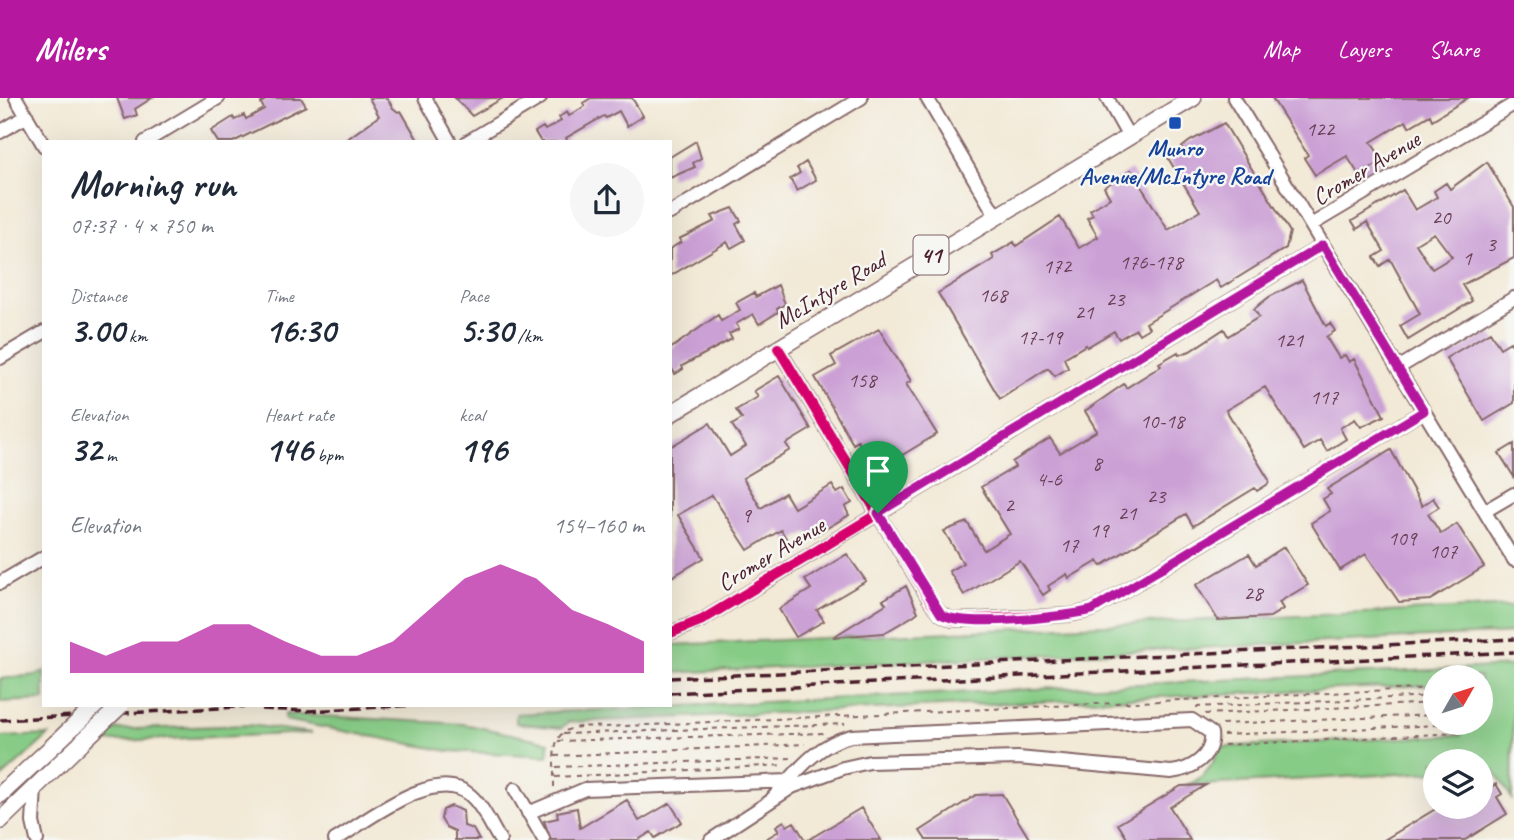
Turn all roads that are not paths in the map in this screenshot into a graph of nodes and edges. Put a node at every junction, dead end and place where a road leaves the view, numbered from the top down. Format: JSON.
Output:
{"nodes":[{"id":1,"x":16,"y":98,"type":"edge"},
{"id":2,"x":218,"y":98,"type":"edge"},
{"id":3,"x":425,"y":98,"type":"edge"},
{"id":4,"x":540,"y":98,"type":"edge"},
{"id":5,"x":861,"y":98,"type":"edge"},
{"id":6,"x":927,"y":98,"type":"edge"},
{"id":7,"x":1107,"y":98,"type":"edge"},
{"id":8,"x":1193,"y":98,"type":"edge"},
{"id":9,"x":1234,"y":98,"type":"edge"},
{"id":10,"x":1514,"y":104,"type":"edge"},
{"id":11,"x":27,"y":116,"type":"junction"},
{"id":12,"x":0,"y":132,"type":"edge"},
{"id":13,"x":1129,"y":137,"type":"junction"},
{"id":14,"x":148,"y":140,"type":"edge"},
{"id":15,"x":449,"y":140,"type":"edge"},
{"id":16,"x":470,"y":140,"type":"edge"},
{"id":17,"x":42,"y":142,"type":"edge"},
{"id":18,"x":672,"y":212,"type":"edge"},
{"id":19,"x":996,"y":216,"type":"junction"},
{"id":20,"x":1311,"y":225,"type":"junction"},
{"id":21,"x":1323,"y":245,"type":"junction"},
{"id":22,"x":1514,"y":298,"type":"edge"},
{"id":23,"x":42,"y":333,"type":"edge"},
{"id":24,"x":778,"y":348,"type":"junction"},
{"id":25,"x":0,"y":358,"type":"edge"},
{"id":26,"x":1398,"y":368,"type":"junction"},
{"id":27,"x":1424,"y":411,"type":"junction"},
{"id":28,"x":672,"y":413,"type":"edge"},
{"id":29,"x":1514,"y":494,"type":"edge"},
{"id":30,"x":1485,"y":511,"type":"junction"},
{"id":31,"x":878,"y":513,"type":"junction"},
{"id":32,"x":42,"y":558,"type":"edge"},
{"id":33,"x":1514,"y":560,"type":"edge"},
{"id":34,"x":0,"y":583,"type":"edge"},
{"id":35,"x":672,"y":632,"type":"edge"},
{"id":36,"x":94,"y":707,"type":"edge"},
{"id":37,"x":119,"y":707,"type":"edge"},
{"id":38,"x":791,"y":784,"type":"junction"},
{"id":39,"x":35,"y":788,"type":"junction"},
{"id":40,"x":515,"y":789,"type":"dead end"},
{"id":41,"x":0,"y":795,"type":"edge"},
{"id":42,"x":528,"y":813,"type":"junction"},
{"id":43,"x":0,"y":821,"type":"edge"},
{"id":44,"x":543,"y":838,"type":"dead end"},
{"id":45,"x":37,"y":840,"type":"edge"},
{"id":46,"x":335,"y":840,"type":"edge"},
{"id":47,"x":500,"y":840,"type":"edge"},
{"id":48,"x":711,"y":840,"type":"edge"}],
"edges":[{"from":1,"to":11,"type":"street"},
{"from":2,"to":14,"type":"street"},
{"from":3,"to":15,"type":"street"},
{"from":4,"to":16,"type":"street"},
{"from":5,"to":18,"type":"street"},
{"from":6,"to":19,"type":"street"},
{"from":7,"to":13,"type":"street"},
{"from":8,"to":13,"type":"main road","name":"McIntyre Road","number":"41"},
{"from":9,"to":20,"type":"street"},
{"from":10,"to":20,"type":"street","name":"Cromer Avenue"},
{"from":11,"to":12,"type":"street"},
{"from":11,"to":17,"type":"street"},
{"from":13,"to":19,"type":"main road","name":"McIntyre Road","number":"41"},
{"from":19,"to":24,"type":"main road","name":"McIntyre Road","number":"41"},
{"from":20,"to":21,"type":"street"},
{"from":21,"to":26,"type":"street"},
{"from":21,"to":31,"type":"street","name":"Cromer Avenue"},
{"from":22,"to":26,"type":"street"},
{"from":23,"to":25,"type":"street"},
{"from":24,"to":28,"type":"main road","name":"McIntyre Road","number":"41"},
{"from":24,"to":31,"type":"street"},
{"from":26,"to":27,"type":"street"},
{"from":27,"to":30,"type":"street"},
{"from":27,"to":31,"type":"street"},
{"from":29,"to":30,"type":"street"},
{"from":30,"to":33,"type":"street"},
{"from":31,"to":35,"type":"street","name":"Cromer Avenue"},
{"from":32,"to":34,"type":"street"},
{"from":36,"to":41,"type":"main road","bridge":true},
{"from":37,"to":39,"type":"main road","bridge":true},
{"from":38,"to":38,"type":"street"},
{"from":38,"to":42,"type":"street"},
{"from":38,"to":48,"type":"street"},
{"from":39,"to":43,"type":"main road"},
{"from":39,"to":45,"type":"street"},
{"from":40,"to":42,"type":"street"},
{"from":42,"to":44,"type":"street"},
{"from":46,"to":47,"type":"street"}]}
